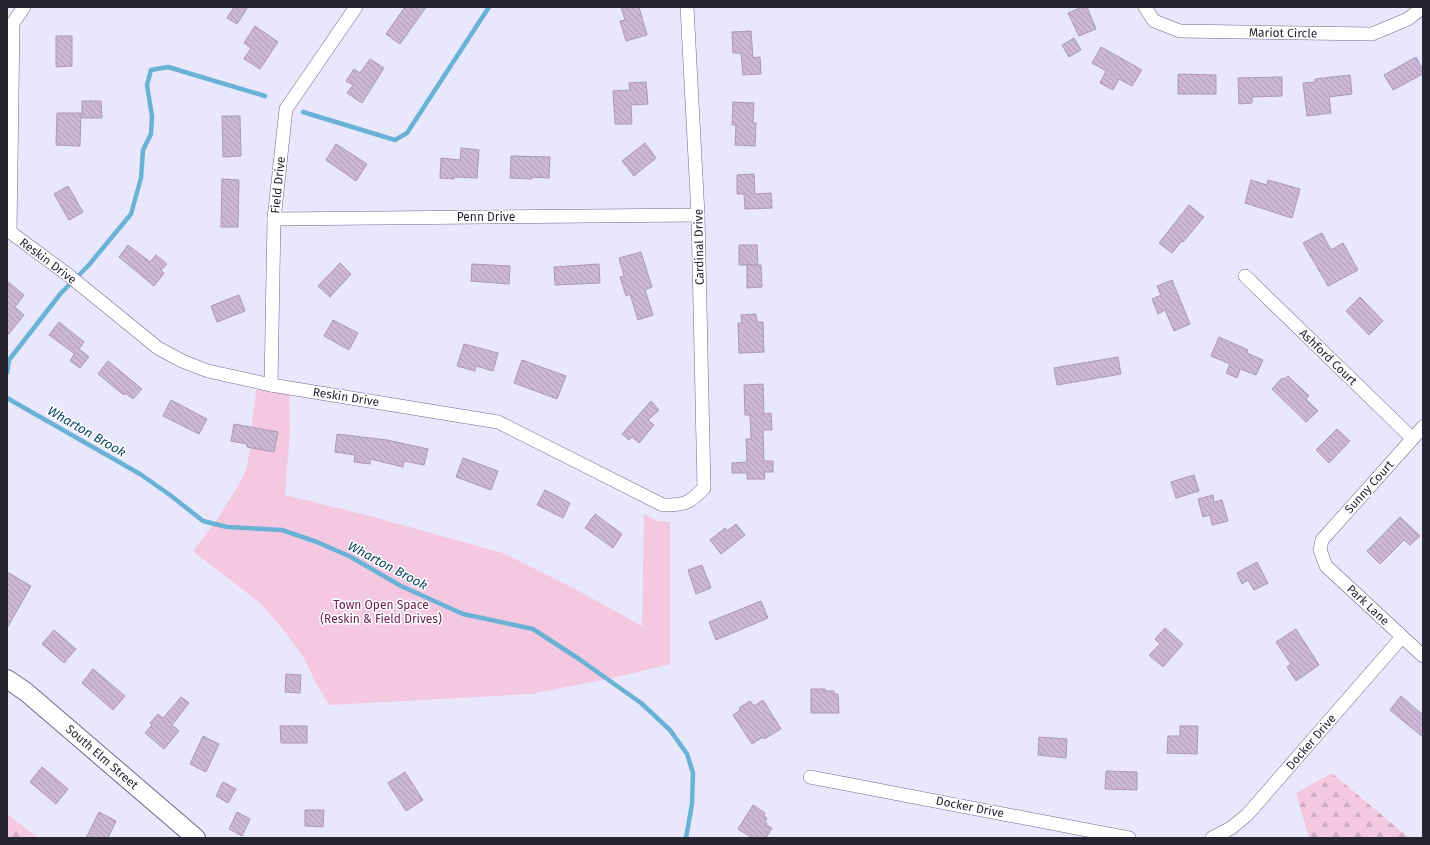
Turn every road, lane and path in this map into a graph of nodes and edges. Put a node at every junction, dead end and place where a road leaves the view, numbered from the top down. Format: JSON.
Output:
{"nodes":[{"id":1,"x":24,"y":7,"type":"edge"},
{"id":2,"x":356,"y":7,"type":"edge"},
{"id":3,"x":687,"y":7,"type":"edge"},
{"id":4,"x":1145,"y":7,"type":"edge"},
{"id":5,"x":1423,"y":7,"type":"edge"},
{"id":6,"x":698,"y":215,"type":"junction"},
{"id":7,"x":274,"y":219,"type":"junction"},
{"id":8,"x":9,"y":232,"type":"edge"},
{"id":9,"x":1245,"y":276,"type":"dead end"},
{"id":10,"x":271,"y":385,"type":"junction"},
{"id":11,"x":1423,"y":427,"type":"edge"},
{"id":12,"x":1412,"y":438,"type":"junction"},
{"id":13,"x":704,"y":488,"type":"joint"},
{"id":14,"x":1320,"y":550,"type":"joint"},
{"id":15,"x":1402,"y":637,"type":"junction"},
{"id":16,"x":1423,"y":656,"type":"edge"},
{"id":17,"x":7,"y":678,"type":"edge"},
{"id":18,"x":810,"y":777,"type":"dead end"},
{"id":19,"x":196,"y":838,"type":"edge"},
{"id":20,"x":1130,"y":838,"type":"edge"},
{"id":21,"x":1212,"y":838,"type":"edge"}],
"edges":[{"from":1,"to":8,"type":"street"},
{"from":2,"to":7,"type":"street","name":"Field Drive"},
{"from":3,"to":6,"type":"street","name":"Cardinal Drive"},
{"from":4,"to":5,"type":"street","name":"Mariot Circle"},
{"from":6,"to":7,"type":"street","name":"Penn Drive"},
{"from":6,"to":13,"type":"street","name":"Cardinal Drive"},
{"from":7,"to":10,"type":"street","name":"Field Drive"},
{"from":8,"to":10,"type":"street","name":"Reskin Drive"},
{"from":9,"to":12,"type":"street","name":"Ashford Court"},
{"from":10,"to":13,"type":"street","name":"Reskin Drive"},
{"from":11,"to":12,"type":"street","name":"Sunny Court"},
{"from":12,"to":14,"type":"street","name":"Sunny Court"},
{"from":14,"to":15,"type":"street","name":"Park Lane"},
{"from":15,"to":16,"type":"street","name":"Park Lane"},
{"from":15,"to":21,"type":"street","name":"Docker Drive"},
{"from":17,"to":19,"type":"main road","name":"South Elm Street"},
{"from":18,"to":20,"type":"street","name":"Docker Drive"}]}
